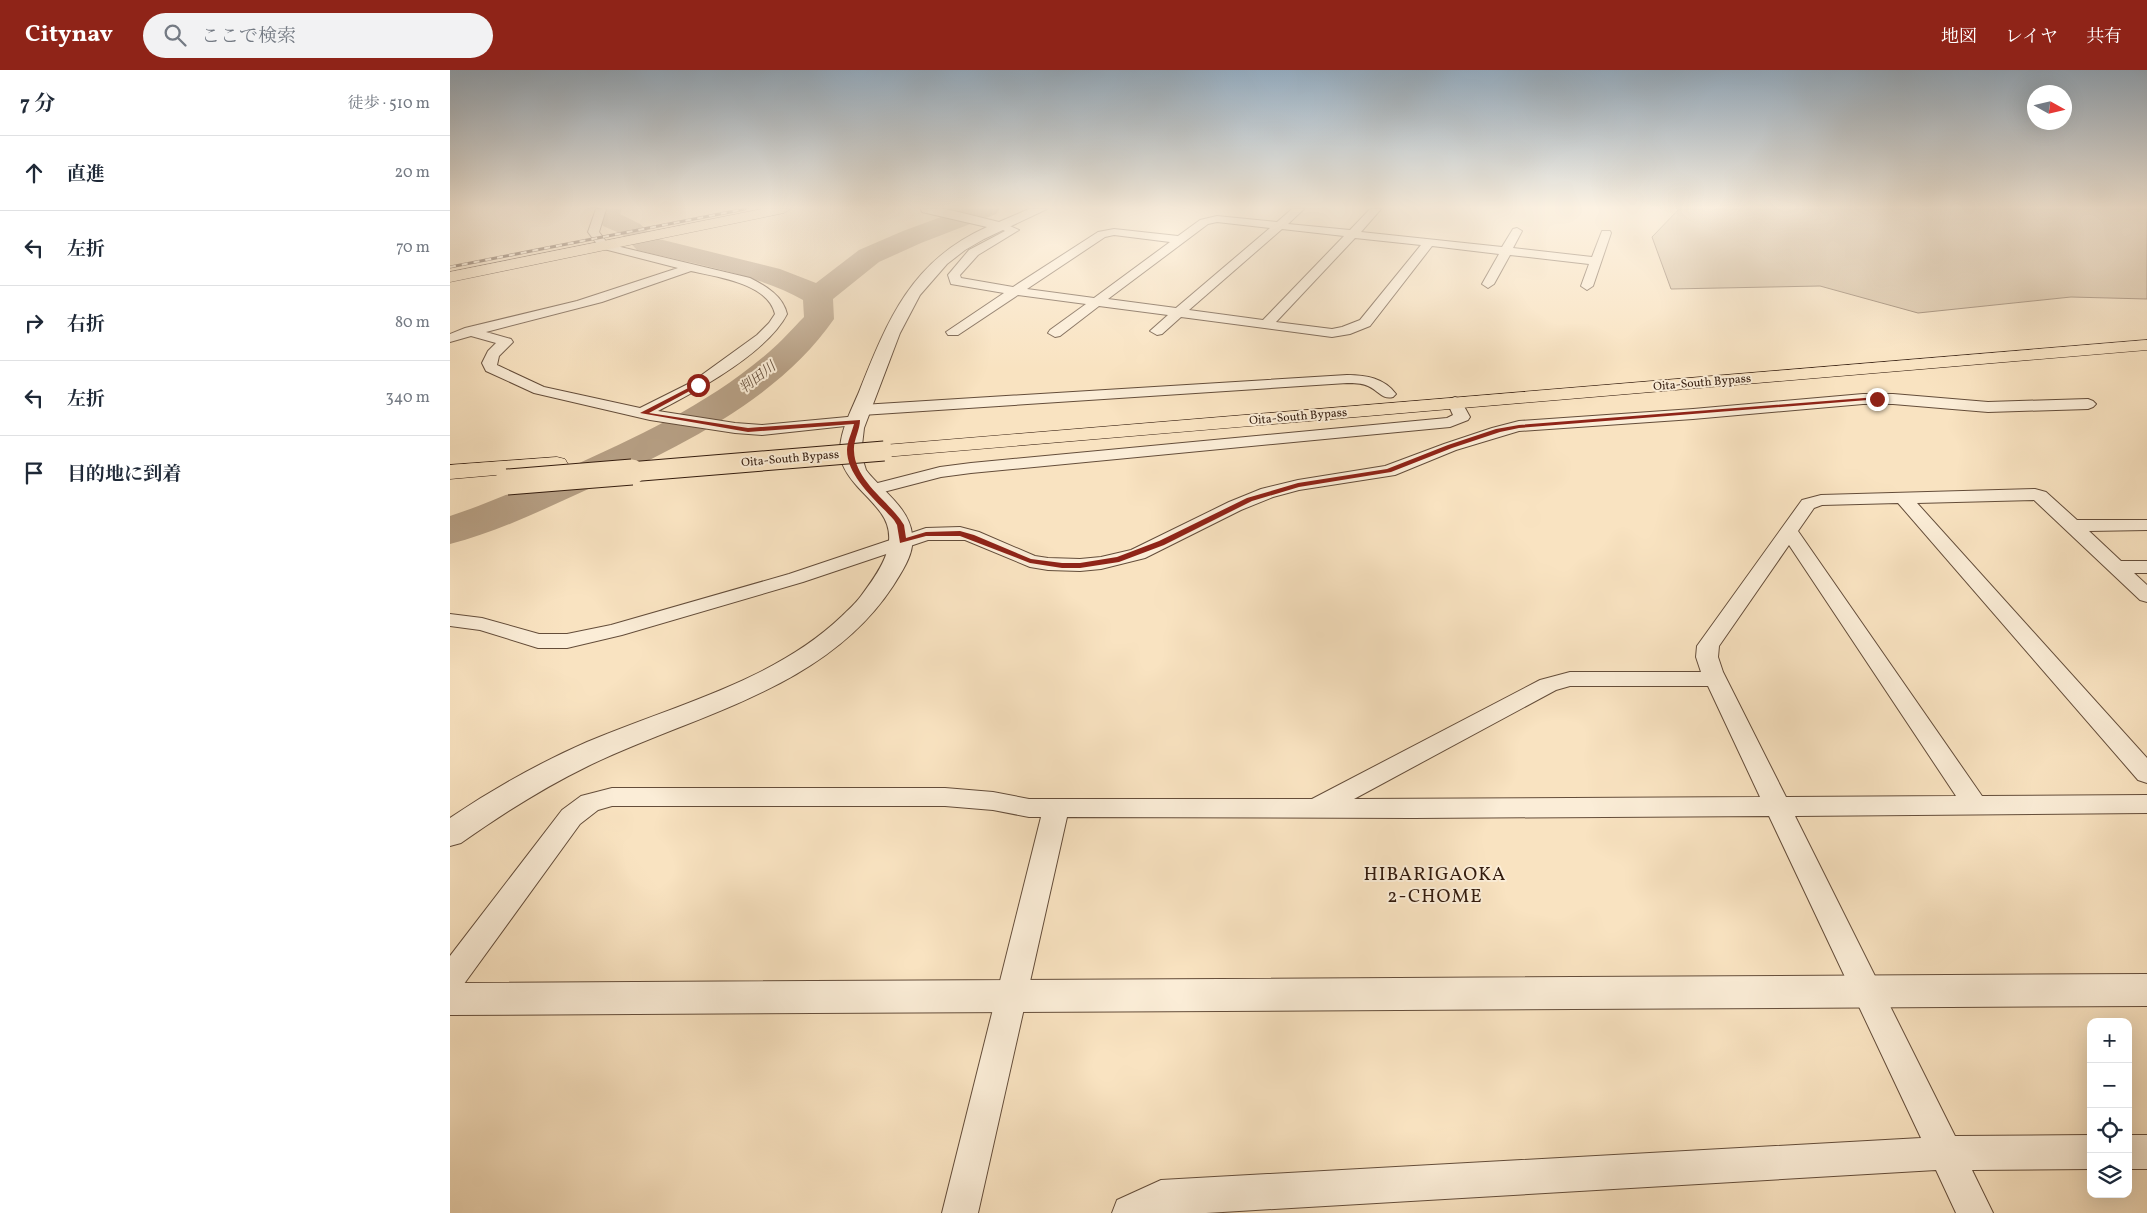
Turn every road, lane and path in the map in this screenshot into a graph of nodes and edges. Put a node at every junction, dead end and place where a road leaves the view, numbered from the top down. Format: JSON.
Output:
{"nodes":[{"id":1,"x":522,"y":262,"type":"edge"},
{"id":2,"x":673,"y":262,"type":"edge"},
{"id":3,"x":942,"y":262,"type":"edge"},
{"id":4,"x":963,"y":262,"type":"edge"},
{"id":5,"x":1061,"y":262,"type":"edge"},
{"id":6,"x":1150,"y":262,"type":"edge"},
{"id":7,"x":1236,"y":262,"type":"edge"},
{"id":8,"x":1326,"y":262,"type":"edge"},
{"id":9,"x":1414,"y":262,"type":"edge"},
{"id":10,"x":1500,"y":262,"type":"edge"},
{"id":11,"x":1596,"y":262,"type":"edge"},
{"id":12,"x":690,"y":267,"type":"junction"},
{"id":13,"x":450,"y":277,"type":"edge"},
{"id":14,"x":1488,"y":284,"type":"dead end"},
{"id":15,"x":1587,"y":286,"type":"dead end"},
{"id":16,"x":1016,"y":291,"type":"junction"},
{"id":17,"x":1096,"y":302,"type":"junction"},
{"id":18,"x":1178,"y":312,"type":"junction"},
{"id":19,"x":1266,"y":325,"type":"junction"},
{"id":20,"x":470,"y":331,"type":"junction"},
{"id":21,"x":1157,"y":331,"type":"dead end"},
{"id":22,"x":953,"y":332,"type":"dead end"},
{"id":23,"x":1055,"y":333,"type":"dead end"},
{"id":24,"x":2147,"y":333,"type":"edge"},
{"id":25,"x":450,"y":338,"type":"edge"},
{"id":26,"x":2147,"y":345,"type":"edge"},
{"id":27,"x":1388,"y":394,"type":"junction"},
{"id":28,"x":1455,"y":402,"type":"junction"},
{"id":29,"x":2088,"y":404,"type":"dead end"},
{"id":30,"x":646,"y":414,"type":"junction"},
{"id":31,"x":860,"y":416,"type":"junction"},
{"id":32,"x":885,"y":443,"type":"junction"},
{"id":33,"x":450,"y":472,"type":"edge"},
{"id":34,"x":450,"y":487,"type":"edge"},
{"id":35,"x":872,"y":490,"type":"junction"},
{"id":36,"x":1902,"y":497,"type":"junction"},
{"id":37,"x":2147,"y":525,"type":"edge"},
{"id":38,"x":2073,"y":526,"type":"junction"},
{"id":39,"x":1789,"y":531,"type":"junction"},
{"id":40,"x":902,"y":541,"type":"junction"},
{"id":41,"x":2147,"y":566,"type":"edge"},
{"id":42,"x":2116,"y":567,"type":"junction"},
{"id":43,"x":2147,"y":596,"type":"edge"},
{"id":44,"x":450,"y":620,"type":"edge"},
{"id":45,"x":1716,"y":679,"type":"junction"},
{"id":46,"x":2147,"y":774,"type":"edge"},
{"id":47,"x":2147,"y":804,"type":"edge"},
{"id":48,"x":1976,"y":806,"type":"junction"},
{"id":49,"x":1778,"y":807,"type":"junction"},
{"id":50,"x":1056,"y":808,"type":"junction"},
{"id":51,"x":1316,"y":808,"type":"junction"},
{"id":52,"x":450,"y":834,"type":"edge"},
{"id":53,"x":450,"y":979,"type":"edge"},
{"id":54,"x":2147,"y":990,"type":"edge"},
{"id":55,"x":1866,"y":991,"type":"junction"},
{"id":56,"x":1011,"y":996,"type":"junction"},
{"id":57,"x":450,"y":999,"type":"edge"},
{"id":58,"x":2087,"y":1152,"type":"edge"},
{"id":59,"x":2132,"y":1152,"type":"edge"},
{"id":60,"x":2147,"y":1152,"type":"edge"},
{"id":61,"x":1946,"y":1153,"type":"junction"},
{"id":62,"x":960,"y":1213,"type":"edge"},
{"id":63,"x":1130,"y":1213,"type":"edge"},
{"id":64,"x":1975,"y":1213,"type":"edge"}],
"edges":[{"from":1,"to":13,"type":"highway"},
{"from":2,"to":12,"type":"street"},
{"from":3,"to":31,"type":"street"},
{"from":4,"to":16,"type":"street"},
{"from":5,"to":16,"type":"street"},
{"from":6,"to":17,"type":"street"},
{"from":7,"to":18,"type":"street"},
{"from":8,"to":19,"type":"street"},
{"from":9,"to":19,"type":"street"},
{"from":10,"to":14,"type":"street"},
{"from":11,"to":15,"type":"street"},
{"from":12,"to":20,"type":"street"},
{"from":12,"to":30,"type":"street"},
{"from":16,"to":17,"type":"street"},
{"from":16,"to":22,"type":"street"},
{"from":17,"to":18,"type":"street"},
{"from":17,"to":23,"type":"street"},
{"from":18,"to":19,"type":"street"},
{"from":18,"to":21,"type":"street"},
{"from":20,"to":25,"type":"street"},
{"from":20,"to":30,"type":"street"},
{"from":24,"to":27,"type":"highway","name":"Oita-South Bypass"},
{"from":26,"to":28,"type":"highway","name":"Oita-South Bypass"},
{"from":27,"to":31,"type":"street"},
{"from":27,"to":32,"type":"highway","name":"Oita-South Bypass"},
{"from":28,"to":32,"type":"highway","name":"Oita-South Bypass"},
{"from":28,"to":35,"type":"street"},
{"from":29,"to":40,"type":"street"},
{"from":30,"to":31,"type":"street"},
{"from":31,"to":35,"type":"street"},
{"from":32,"to":33,"type":"highway","name":"Oita-South Bypass"},
{"from":32,"to":34,"type":"highway","name":"Oita-South Bypass","bridge":true},
{"from":35,"to":40,"type":"street"},
{"from":36,"to":38,"type":"street"},
{"from":36,"to":39,"type":"street"},
{"from":36,"to":46,"type":"street"},
{"from":37,"to":38,"type":"street"},
{"from":38,"to":42,"type":"street"},
{"from":39,"to":45,"type":"street"},
{"from":39,"to":48,"type":"street"},
{"from":40,"to":44,"type":"street"},
{"from":40,"to":52,"type":"street"},
{"from":41,"to":42,"type":"street"},
{"from":42,"to":43,"type":"street"},
{"from":45,"to":49,"type":"street"},
{"from":45,"to":51,"type":"street"},
{"from":47,"to":48,"type":"street"},
{"from":48,"to":49,"type":"street"},
{"from":49,"to":51,"type":"street"},
{"from":49,"to":55,"type":"street"},
{"from":50,"to":51,"type":"street"},
{"from":50,"to":53,"type":"street"},
{"from":50,"to":56,"type":"street"},
{"from":54,"to":55,"type":"street"},
{"from":55,"to":56,"type":"street"},
{"from":55,"to":61,"type":"street"},
{"from":56,"to":57,"type":"street"},
{"from":56,"to":62,"type":"street"},
{"from":58,"to":61,"type":"street"},
{"from":59,"to":60,"type":"street"},
{"from":61,"to":63,"type":"street"},
{"from":61,"to":64,"type":"street"}]}
